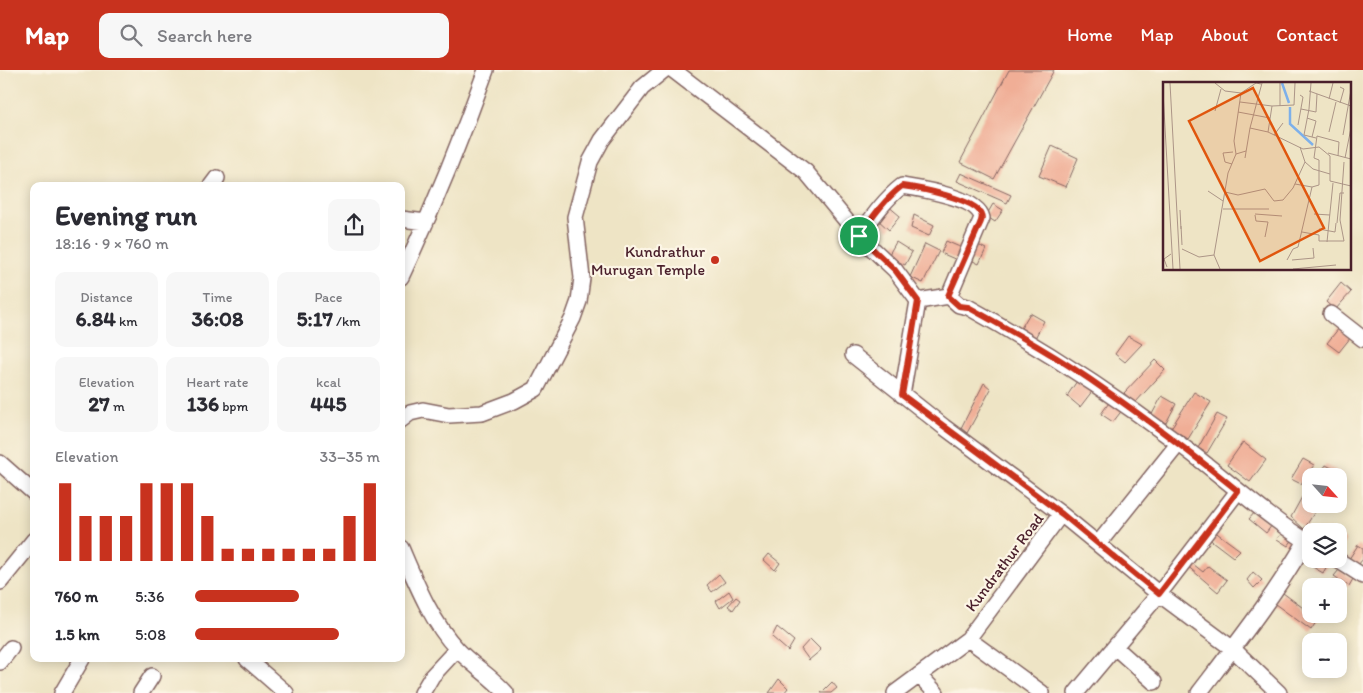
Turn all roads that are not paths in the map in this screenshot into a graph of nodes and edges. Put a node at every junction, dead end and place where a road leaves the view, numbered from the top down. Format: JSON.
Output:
{"nodes":[{"id":1,"x":486,"y":70,"type":"edge"},
{"id":2,"x":664,"y":70,"type":"edge"},
{"id":3,"x":673,"y":70,"type":"edge"},
{"id":4,"x":405,"y":219,"type":"edge"},
{"id":5,"x":426,"y":222,"type":"junction"},
{"id":6,"x":859,"y":236,"type":"junction"},
{"id":7,"x":405,"y":268,"type":"edge"},
{"id":8,"x":948,"y":296,"type":"junction"},
{"id":9,"x":918,"y":301,"type":"junction"},
{"id":10,"x":1331,"y":314,"type":"dead end"},
{"id":11,"x":1360,"y":332,"type":"edge"},
{"id":12,"x":853,"y":355,"type":"dead end"},
{"id":13,"x":902,"y":395,"type":"junction"},
{"id":14,"x":405,"y":417,"type":"edge"},
{"id":15,"x":1179,"y":443,"type":"junction"},
{"id":16,"x":0,"y":463,"type":"edge"},
{"id":17,"x":30,"y":489,"type":"edge"},
{"id":18,"x":1238,"y":491,"type":"junction"},
{"id":19,"x":1062,"y":514,"type":"junction"},
{"id":20,"x":1302,"y":537,"type":"edge"},
{"id":21,"x":1098,"y":544,"type":"junction"},
{"id":22,"x":30,"y":545,"type":"edge"},
{"id":23,"x":1302,"y":552,"type":"edge"},
{"id":24,"x":1347,"y":566,"type":"edge"},
{"id":25,"x":406,"y":571,"type":"edge"},
{"id":26,"x":1363,"y":576,"type":"edge"},
{"id":27,"x":0,"y":582,"type":"edge"},
{"id":28,"x":1159,"y":594,"type":"junction"},
{"id":29,"x":968,"y":639,"type":"junction"},
{"id":30,"x":11,"y":648,"type":"dead end"},
{"id":31,"x":1116,"y":648,"type":"junction"},
{"id":32,"x":457,"y":649,"type":"junction"},
{"id":33,"x":1233,"y":649,"type":"junction"},
{"id":34,"x":0,"y":662,"type":"edge"},
{"id":35,"x":80,"y":662,"type":"edge"},
{"id":36,"x":250,"y":662,"type":"edge"},
{"id":37,"x":920,"y":674,"type":"junction"},
{"id":38,"x":152,"y":676,"type":"dead end"},
{"id":39,"x":1154,"y":682,"type":"dead end"},
{"id":40,"x":62,"y":693,"type":"edge"},
{"id":41,"x":141,"y":693,"type":"edge"},
{"id":42,"x":286,"y":693,"type":"edge"},
{"id":43,"x":422,"y":693,"type":"edge"},
{"id":44,"x":506,"y":693,"type":"edge"},
{"id":45,"x":895,"y":693,"type":"edge"},
{"id":46,"x":936,"y":693,"type":"edge"},
{"id":47,"x":1042,"y":693,"type":"edge"},
{"id":48,"x":1076,"y":693,"type":"edge"},
{"id":49,"x":1199,"y":693,"type":"edge"},
{"id":50,"x":1279,"y":693,"type":"edge"}],
"edges":[{"from":1,"to":5,"type":"street"},
{"from":2,"to":14,"type":"street"},
{"from":3,"to":6,"type":"street"},
{"from":4,"to":5,"type":"street"},
{"from":5,"to":7,"type":"street"},
{"from":6,"to":8,"type":"street"},
{"from":6,"to":9,"type":"street"},
{"from":8,"to":9,"type":"street"},
{"from":8,"to":15,"type":"street"},
{"from":9,"to":13,"type":"street"},
{"from":10,"to":11,"type":"street"},
{"from":12,"to":13,"type":"street"},
{"from":13,"to":19,"type":"street"},
{"from":15,"to":18,"type":"street"},
{"from":15,"to":21,"type":"street"},
{"from":16,"to":17,"type":"street"},
{"from":18,"to":20,"type":"street"},
{"from":18,"to":28,"type":"street"},
{"from":19,"to":21,"type":"street","name":"Kundrathur Road"},
{"from":19,"to":29,"type":"street","name":"Kundrathur Road"},
{"from":21,"to":28,"type":"street","name":"Kundrathur Road"},
{"from":22,"to":27,"type":"street"},
{"from":23,"to":33,"type":"street"},
{"from":24,"to":26,"type":"street"},
{"from":25,"to":32,"type":"street"},
{"from":28,"to":31,"type":"street"},
{"from":28,"to":33,"type":"street","name":"Kundrathur Road"},
{"from":29,"to":37,"type":"street","name":"Kundrathur Road"},
{"from":29,"to":47,"type":"street"},
{"from":30,"to":34,"type":"street"},
{"from":31,"to":39,"type":"street"},
{"from":31,"to":48,"type":"street"},
{"from":32,"to":43,"type":"street"},
{"from":32,"to":44,"type":"street"},
{"from":33,"to":49,"type":"street"},
{"from":33,"to":50,"type":"street","name":"Kundrathur Road"},
{"from":35,"to":40,"type":"street"},
{"from":36,"to":42,"type":"street"},
{"from":37,"to":45,"type":"street","name":"Kundrathur Road"},
{"from":37,"to":46,"type":"street"},
{"from":38,"to":41,"type":"street"}]}
